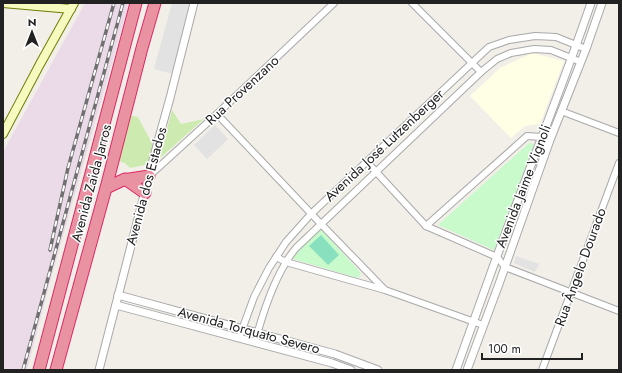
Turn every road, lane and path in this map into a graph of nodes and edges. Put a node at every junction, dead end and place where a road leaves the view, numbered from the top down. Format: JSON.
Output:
{"nodes":[{"id":1,"x":3,"y":3,"type":"edge"},
{"id":2,"x":136,"y":3,"type":"edge"},
{"id":3,"x":155,"y":3,"type":"edge"},
{"id":4,"x":194,"y":3,"type":"edge"},
{"id":5,"x":334,"y":3,"type":"edge"},
{"id":6,"x":412,"y":3,"type":"edge"},
{"id":7,"x":591,"y":3,"type":"edge"},
{"id":8,"x":602,"y":3,"type":"edge"},
{"id":9,"x":72,"y":6,"type":"edge"},
{"id":10,"x":577,"y":45,"type":"junction"},
{"id":11,"x":586,"y":49,"type":"junction"},
{"id":12,"x":572,"y":59,"type":"junction"},
{"id":13,"x":581,"y":62,"type":"junction"},
{"id":14,"x":472,"y":63,"type":"junction"},
{"id":15,"x":481,"y":72,"type":"junction"},
{"id":16,"x":561,"y":111,"type":"junction"},
{"id":17,"x":217,"y":114,"type":"junction"},
{"id":18,"x":619,"y":133,"type":"edge"},
{"id":19,"x":3,"y":134,"type":"edge"},
{"id":20,"x":542,"y":137,"type":"junction"},
{"id":21,"x":550,"y":140,"type":"junction"},
{"id":22,"x":367,"y":162,"type":"junction"},
{"id":23,"x":619,"y":163,"type":"edge"},
{"id":24,"x":376,"y":172,"type":"junction"},
{"id":25,"x":149,"y":176,"type":"junction"},
{"id":26,"x":125,"y":179,"type":"junction"},
{"id":27,"x":106,"y":188,"type":"junction"},
{"id":28,"x":144,"y":193,"type":"junction"},
{"id":29,"x":312,"y":214,"type":"junction"},
{"id":30,"x":321,"y":224,"type":"junction"},
{"id":31,"x":426,"y":226,"type":"junction"},
{"id":32,"x":276,"y":256,"type":"junction"},
{"id":33,"x":496,"y":257,"type":"junction"},
{"id":34,"x":286,"y":262,"type":"junction"},
{"id":35,"x":505,"y":267,"type":"junction"},
{"id":36,"x":384,"y":290,"type":"junction"},
{"id":37,"x":570,"y":293,"type":"junction"},
{"id":38,"x":118,"y":295,"type":"junction"},
{"id":39,"x":116,"y":305,"type":"junction"},
{"id":40,"x":619,"y":312,"type":"edge"},
{"id":41,"x":183,"y":313,"type":"junction"},
{"id":42,"x":180,"y":322,"type":"junction"},
{"id":43,"x":474,"y":322,"type":"junction"},
{"id":44,"x":483,"y":325,"type":"junction"},
{"id":45,"x":243,"y":329,"type":"junction"},
{"id":46,"x":258,"y":333,"type":"junction"},
{"id":47,"x":239,"y":338,"type":"junction"},
{"id":48,"x":255,"y":342,"type":"junction"},
{"id":49,"x":39,"y":370,"type":"edge"},
{"id":50,"x":56,"y":370,"type":"edge"},
{"id":51,"x":99,"y":370,"type":"edge"},
{"id":52,"x":351,"y":370,"type":"edge"},
{"id":53,"x":378,"y":370,"type":"edge"},
{"id":54,"x":456,"y":370,"type":"edge"},
{"id":55,"x":467,"y":370,"type":"edge"},
{"id":56,"x":542,"y":370,"type":"edge"}],
"edges":[{"from":1,"to":9,"type":"main road"},
{"from":2,"to":49,"type":"highway","name":"Avenida Zaida Jarros"},
{"from":3,"to":27,"type":"highway","name":"Avenida Zaida Jarros"},
{"from":4,"to":25,"type":"street","name":"Avenida dos Estados"},
{"from":5,"to":17,"type":"street","name":"Rua Provenzano"},
{"from":6,"to":14,"type":"street"},
{"from":7,"to":10,"type":"street","name":"Avenida Jaime Vignoli"},
{"from":8,"to":11,"type":"street","name":"Avenida Jaime Vignoli"},
{"from":9,"to":19,"type":"main road"},
{"from":10,"to":11,"type":"street","name":"Avenida José Lutzenberger"},
{"from":10,"to":12,"type":"street","name":"Avenida Jaime Vignoli"},
{"from":10,"to":14,"type":"street","name":"Avenida José Lutzenberger"},
{"from":11,"to":13,"type":"street","name":"Avenida Jaime Vignoli"},
{"from":12,"to":13,"type":"street","name":"Avenida José Lutzenberger"},
{"from":12,"to":15,"type":"street","name":"Avenida José Lutzenberger"},
{"from":12,"to":20,"type":"street","name":"Avenida Jaime Vignoli"},
{"from":13,"to":16,"type":"street","name":"Avenida Jaime Vignoli"},
{"from":14,"to":15,"type":"street"},
{"from":14,"to":22,"type":"street","name":"Avenida José Lutzenberger"},
{"from":15,"to":24,"type":"street","name":"Avenida José Lutzenberger"},
{"from":16,"to":18,"type":"street"},
{"from":16,"to":21,"type":"street","name":"Avenida Jaime Vignoli"},
{"from":17,"to":25,"type":"street","name":"Rua Provenzano"},
{"from":17,"to":29,"type":"street"},
{"from":20,"to":21,"type":"street"},
{"from":20,"to":31,"type":"street"},
{"from":20,"to":33,"type":"street","name":"Avenida Jaime Vignoli"},
{"from":21,"to":35,"type":"street","name":"Avenida Jaime Vignoli"},
{"from":22,"to":24,"type":"street"},
{"from":22,"to":29,"type":"street","name":"Avenida José Lutzenberger"},
{"from":23,"to":37,"type":"street","name":"Rua Ângelo Dourado"},
{"from":24,"to":30,"type":"street","name":"Avenida José Lutzenberger"},
{"from":24,"to":31,"type":"street"},
{"from":25,"to":26,"type":"highway"},
{"from":25,"to":28,"type":"street","name":"Avenida dos Estados"},
{"from":26,"to":27,"type":"highway"},
{"from":26,"to":28,"type":"highway"},
{"from":27,"to":50,"type":"highway","name":"Avenida Zaida Jarros"},
{"from":28,"to":38,"type":"street","name":"Avenida dos Estados"},
{"from":29,"to":30,"type":"street"},
{"from":29,"to":32,"type":"street","name":"Avenida José Lutzenberger"},
{"from":30,"to":34,"type":"street","name":"Avenida José Lutzenberger"},
{"from":30,"to":36,"type":"street"},
{"from":31,"to":33,"type":"street"},
{"from":32,"to":34,"type":"street"},
{"from":32,"to":45,"type":"street","name":"Avenida José Lutzenberger"},
{"from":33,"to":35,"type":"street"},
{"from":33,"to":43,"type":"street","name":"Avenida Jaime Vignoli"},
{"from":34,"to":36,"type":"street"},
{"from":34,"to":46,"type":"street","name":"Avenida José Lutzenberger"},
{"from":35,"to":37,"type":"street"},
{"from":35,"to":44,"type":"street","name":"Avenida Jaime Vignoli"},
{"from":36,"to":43,"type":"street"},
{"from":37,"to":40,"type":"street"},
{"from":37,"to":56,"type":"street","name":"Rua Ângelo Dourado"},
{"from":38,"to":39,"type":"street","name":"Avenida dos Estados"},
{"from":38,"to":41,"type":"street","name":"Avenida Torquato Severo"},
{"from":39,"to":42,"type":"street","name":"Avenida Torquato Severo"},
{"from":39,"to":51,"type":"street","name":"Avenida dos Estados"},
{"from":41,"to":42,"type":"street"},
{"from":41,"to":45,"type":"street","name":"Avenida Torquato Severo"},
{"from":42,"to":47,"type":"street","name":"Avenida Torquato Severo"},
{"from":43,"to":44,"type":"street"},
{"from":43,"to":54,"type":"street","name":"Avenida Jaime Vignoli"},
{"from":44,"to":55,"type":"street","name":"Avenida Jaime Vignoli"},
{"from":45,"to":46,"type":"street","name":"Avenida Torquato Severo"},
{"from":45,"to":47,"type":"street","name":"Avenida José Lutzenberger"},
{"from":46,"to":48,"type":"street","name":"Avenida José Lutzenberger"},
{"from":46,"to":53,"type":"street","name":"Avenida Torquato Severo"},
{"from":47,"to":48,"type":"street","name":"Avenida Torquato Severo"},
{"from":48,"to":52,"type":"street","name":"Avenida Torquato Severo"}]}
